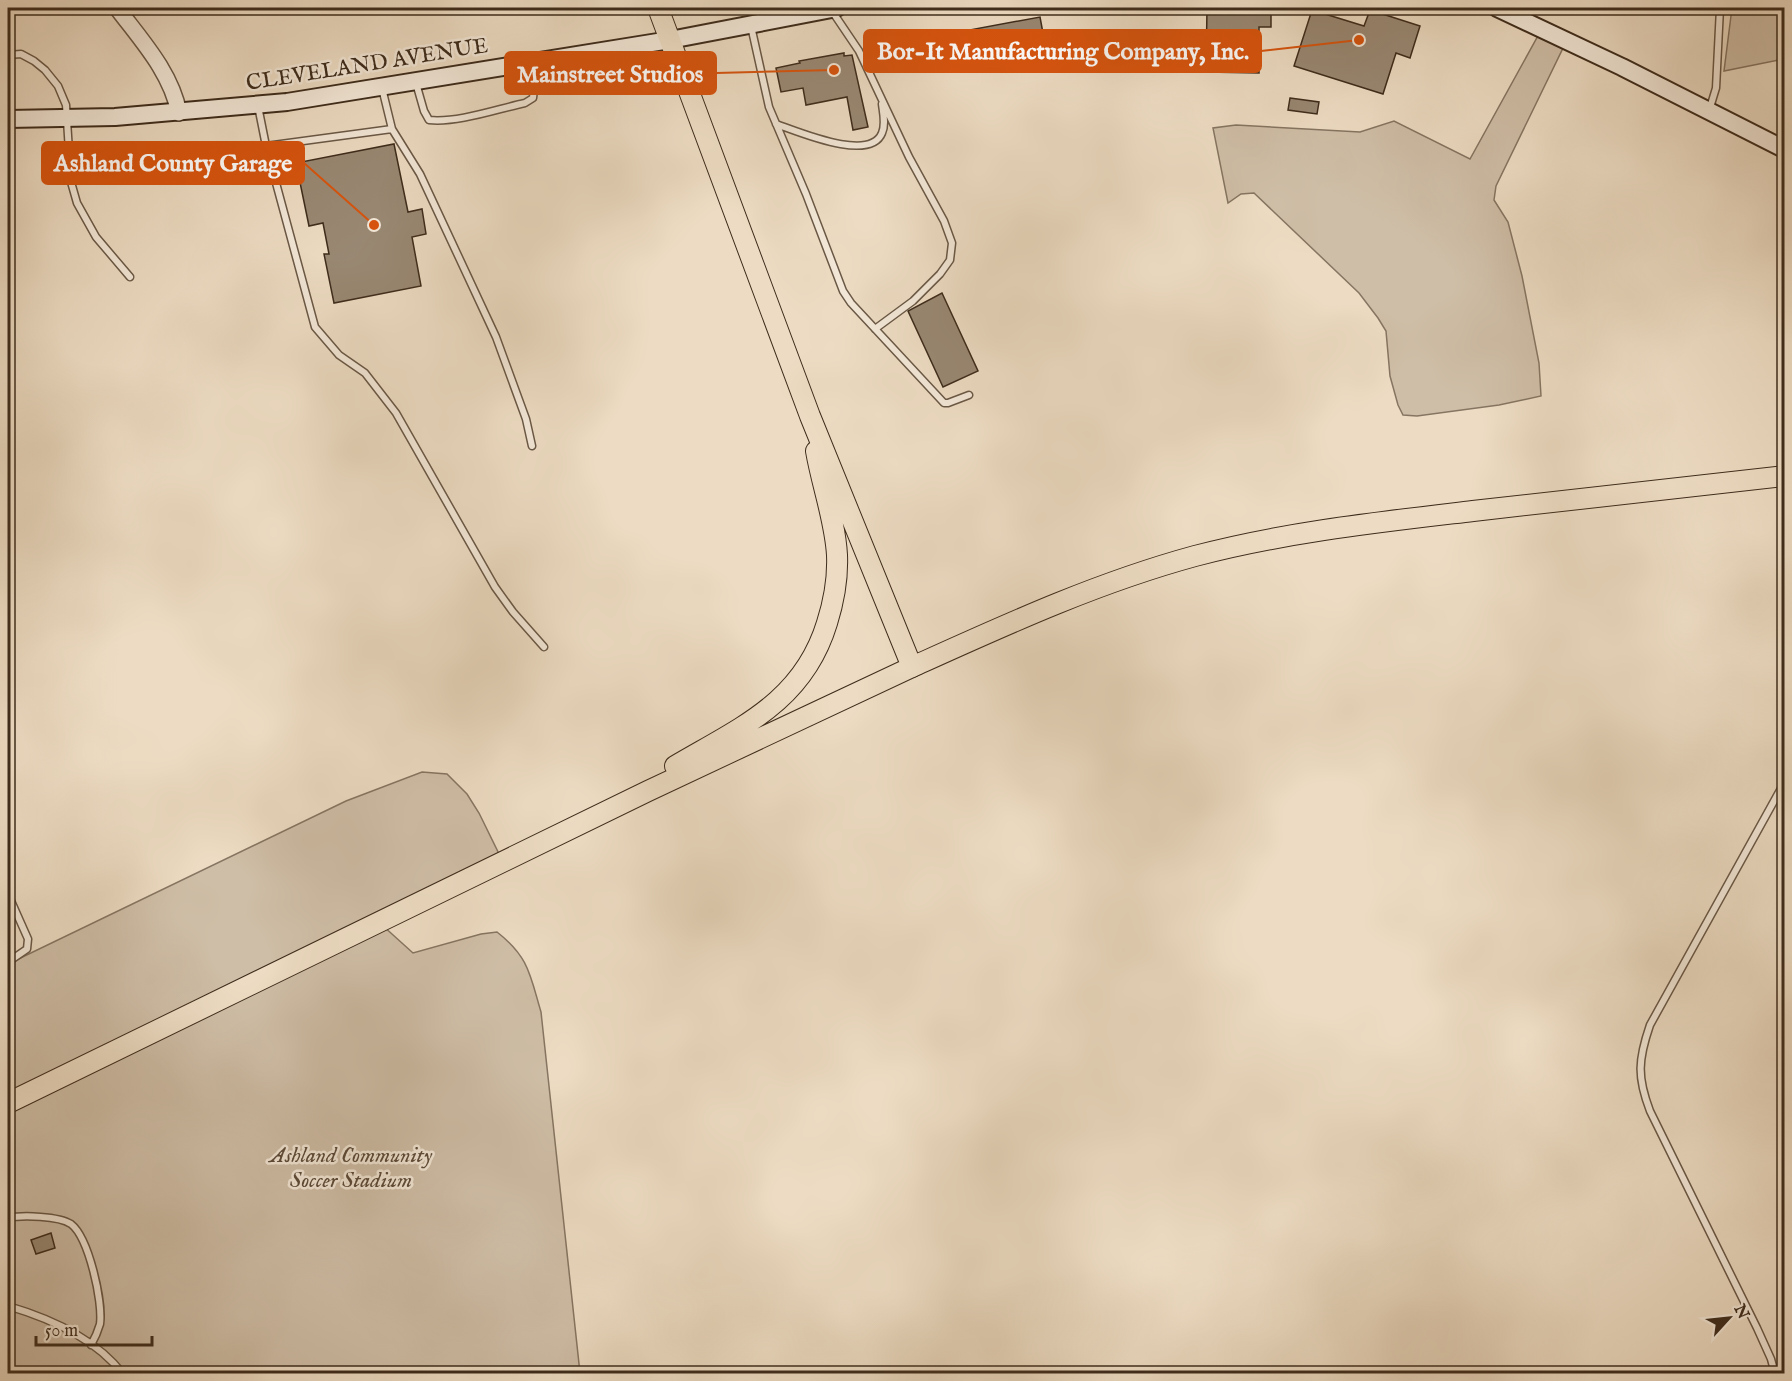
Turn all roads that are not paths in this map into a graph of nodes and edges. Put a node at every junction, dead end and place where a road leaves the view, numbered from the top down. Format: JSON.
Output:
{"nodes":[{"id":1,"x":117,"y":8,"type":"edge"},
{"id":2,"x":658,"y":8,"type":"edge"},
{"id":3,"x":832,"y":8,"type":"edge"},
{"id":4,"x":1497,"y":8,"type":"edge"},
{"id":5,"x":1720,"y":8,"type":"edge"},
{"id":6,"x":750,"y":23,"type":"junction"},
{"id":7,"x":670,"y":40,"type":"junction"},
{"id":8,"x":8,"y":55,"type":"edge"},
{"id":9,"x":529,"y":63,"type":"junction"},
{"id":10,"x":415,"y":82,"type":"junction"},
{"id":11,"x":382,"y":88,"type":"junction"},
{"id":12,"x":881,"y":98,"type":"junction"},
{"id":13,"x":258,"y":106,"type":"junction"},
{"id":14,"x":1709,"y":112,"type":"junction"},
{"id":15,"x":179,"y":113,"type":"junction"},
{"id":16,"x":8,"y":119,"type":"edge"},
{"id":17,"x":68,"y":119,"type":"junction"},
{"id":18,"x":776,"y":124,"type":"junction"},
{"id":19,"x":392,"y":129,"type":"junction"},
{"id":20,"x":266,"y":146,"type":"junction"},
{"id":21,"x":1785,"y":149,"type":"edge"},
{"id":22,"x":130,"y":277,"type":"dead end"},
{"id":23,"x":875,"y":329,"type":"junction"},
{"id":24,"x":969,"y":395,"type":"dead end"},
{"id":25,"x":810,"y":416,"type":"junction"},
{"id":26,"x":532,"y":446,"type":"dead end"},
{"id":27,"x":1785,"y":476,"type":"edge"},
{"id":28,"x":544,"y":647,"type":"dead end"},
{"id":29,"x":912,"y":667,"type":"junction"},
{"id":30,"x":1785,"y":783,"type":"edge"},
{"id":31,"x":648,"y":791,"type":"junction"},
{"id":32,"x":8,"y":894,"type":"edge"},
{"id":33,"x":8,"y":962,"type":"edge"},
{"id":34,"x":8,"y":1103,"type":"edge"},
{"id":35,"x":8,"y":1218,"type":"edge"},
{"id":36,"x":8,"y":1306,"type":"edge"},
{"id":37,"x":91,"y":1345,"type":"junction"},
{"id":38,"x":123,"y":1374,"type":"edge"},
{"id":39,"x":1774,"y":1374,"type":"edge"}],
"edges":[{"from":1,"to":15,"type":"street"},
{"from":2,"to":7,"type":"main road"},
{"from":3,"to":6,"type":"main road","name":"CLEVELAND AVENUE"},
{"from":3,"to":12,"type":"lane"},
{"from":4,"to":14,"type":"main road"},
{"from":5,"to":14,"type":"lane"},
{"from":6,"to":7,"type":"main road","name":"CLEVELAND AVENUE"},
{"from":6,"to":18,"type":"lane"},
{"from":7,"to":9,"type":"main road","name":"CLEVELAND AVENUE"},
{"from":7,"to":25,"type":"main road"},
{"from":8,"to":17,"type":"lane"},
{"from":9,"to":10,"type":"main road","name":"CLEVELAND AVENUE"},
{"from":9,"to":10,"type":"lane"},
{"from":10,"to":11,"type":"main road","name":"CLEVELAND AVENUE"},
{"from":11,"to":13,"type":"main road","name":"CLEVELAND AVENUE"},
{"from":11,"to":19,"type":"lane"},
{"from":12,"to":18,"type":"lane"},
{"from":12,"to":23,"type":"lane"},
{"from":13,"to":15,"type":"main road","name":"CLEVELAND AVENUE"},
{"from":13,"to":20,"type":"lane"},
{"from":14,"to":21,"type":"main road"},
{"from":15,"to":17,"type":"main road","name":"CLEVELAND AVENUE"},
{"from":16,"to":17,"type":"main road","name":"CLEVELAND AVENUE"},
{"from":17,"to":22,"type":"lane"},
{"from":18,"to":23,"type":"lane"},
{"from":19,"to":20,"type":"lane"},
{"from":19,"to":26,"type":"lane"},
{"from":20,"to":28,"type":"lane"},
{"from":23,"to":24,"type":"lane"},
{"from":25,"to":29,"type":"main road"},
{"from":25,"to":31,"type":"main road"},
{"from":27,"to":29,"type":"main road"},
{"from":29,"to":31,"type":"main road"},
{"from":30,"to":39,"type":"lane"},
{"from":31,"to":34,"type":"main road"},
{"from":32,"to":33,"type":"lane"},
{"from":35,"to":37,"type":"lane"},
{"from":36,"to":37,"type":"lane"},
{"from":37,"to":38,"type":"lane"}]}
